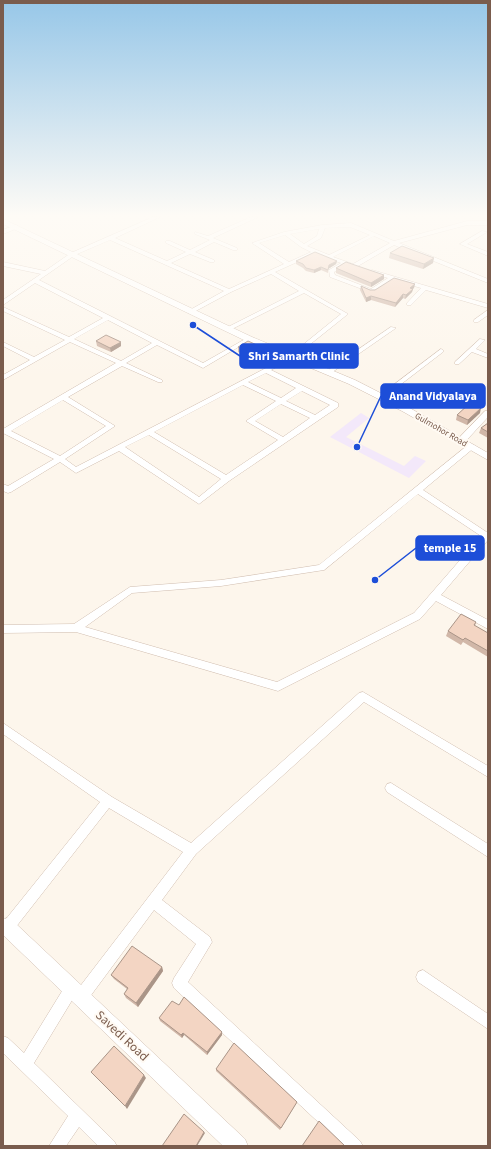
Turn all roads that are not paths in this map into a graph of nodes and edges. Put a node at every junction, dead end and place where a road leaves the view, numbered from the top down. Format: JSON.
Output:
{"nodes":[{"id":1,"x":35,"y":271,"type":"edge"},
{"id":2,"x":49,"y":271,"type":"edge"},
{"id":3,"x":107,"y":271,"type":"edge"},
{"id":4,"x":184,"y":271,"type":"edge"},
{"id":5,"x":273,"y":271,"type":"edge"},
{"id":6,"x":332,"y":271,"type":"edge"},
{"id":7,"x":368,"y":271,"type":"edge"},
{"id":8,"x":463,"y":271,"type":"edge"},
{"id":9,"x":270,"y":272,"type":"junction"},
{"id":10,"x":46,"y":273,"type":"junction"},
{"id":11,"x":392,"y":278,"type":"junction"},
{"id":12,"x":36,"y":281,"type":"junction"},
{"id":13,"x":488,"y":281,"type":"edge"},
{"id":14,"x":425,"y":288,"type":"junction"},
{"id":15,"x":229,"y":291,"type":"junction"},
{"id":16,"x":304,"y":291,"type":"junction"},
{"id":17,"x":3,"y":303,"type":"edge"},
{"id":18,"x":409,"y":304,"type":"dead end"},
{"id":19,"x":488,"y":306,"type":"edge"},
{"id":20,"x":3,"y":309,"type":"edge"},
{"id":21,"x":190,"y":312,"type":"junction"},
{"id":22,"x":488,"y":312,"type":"edge"},
{"id":23,"x":107,"y":318,"type":"junction"},
{"id":24,"x":476,"y":321,"type":"dead end"},
{"id":25,"x":393,"y":328,"type":"dead end"},
{"id":26,"x":228,"y":329,"type":"junction"},
{"id":27,"x":249,"y":339,"type":"junction"},
{"id":28,"x":72,"y":340,"type":"junction"},
{"id":29,"x":482,"y":340,"type":"dead end"},
{"id":30,"x":156,"y":343,"type":"junction"},
{"id":31,"x":3,"y":344,"type":"edge"},
{"id":32,"x":472,"y":350,"type":"junction"},
{"id":33,"x":440,"y":351,"type":"dead end"},
{"id":34,"x":488,"y":356,"type":"edge"},
{"id":35,"x":291,"y":357,"type":"junction"},
{"id":36,"x":35,"y":360,"type":"junction"},
{"id":37,"x":457,"y":362,"type":"dead end"},
{"id":38,"x":121,"y":364,"type":"junction"},
{"id":39,"x":266,"y":370,"type":"junction"},
{"id":40,"x":329,"y":372,"type":"junction"},
{"id":41,"x":3,"y":378,"type":"edge"},
{"id":42,"x":160,"y":381,"type":"dead end"},
{"id":43,"x":243,"y":382,"type":"junction"},
{"id":44,"x":301,"y":388,"type":"junction"},
{"id":45,"x":381,"y":397,"type":"junction"},
{"id":46,"x":64,"y":398,"type":"junction"},
{"id":47,"x":281,"y":401,"type":"junction"},
{"id":48,"x":488,"y":413,"type":"edge"},
{"id":49,"x":315,"y":418,"type":"junction"},
{"id":50,"x":4,"y":431,"type":"edge"},
{"id":51,"x":149,"y":432,"type":"junction"},
{"id":52,"x":284,"y":440,"type":"junction"},
{"id":53,"x":461,"y":441,"type":"junction"},
{"id":54,"x":119,"y":447,"type":"junction"},
{"id":55,"x":471,"y":447,"type":"junction"},
{"id":56,"x":488,"y":457,"type":"edge"},
{"id":57,"x":60,"y":459,"type":"junction"},
{"id":58,"x":226,"y":479,"type":"junction"},
{"id":59,"x":3,"y":487,"type":"edge"},
{"id":60,"x":418,"y":490,"type":"junction"},
{"id":61,"x":487,"y":536,"type":"edge"},
{"id":62,"x":435,"y":596,"type":"junction"},
{"id":63,"x":488,"y":625,"type":"edge"},
{"id":64,"x":76,"y":628,"type":"junction"},
{"id":65,"x":3,"y":630,"type":"edge"},
{"id":66,"x":3,"y":728,"type":"edge"},
{"id":67,"x":488,"y":772,"type":"edge"},
{"id":68,"x":391,"y":788,"type":"dead end"},
{"id":69,"x":108,"y":801,"type":"junction"},
{"id":70,"x":192,"y":850,"type":"junction"},
{"id":71,"x":488,"y":851,"type":"edge"},
{"id":72,"x":153,"y":902,"type":"junction"},
{"id":73,"x":5,"y":925,"type":"edge"},
{"id":74,"x":423,"y":977,"type":"dead end"},
{"id":75,"x":76,"y":993,"type":"junction"},
{"id":76,"x":488,"y":1022,"type":"edge"},
{"id":77,"x":3,"y":1043,"type":"edge"},
{"id":78,"x":25,"y":1064,"type":"junction"},
{"id":79,"x":77,"y":1116,"type":"junction"},
{"id":80,"x":57,"y":1146,"type":"edge"},
{"id":81,"x":108,"y":1146,"type":"edge"},
{"id":82,"x":238,"y":1146,"type":"edge"},
{"id":83,"x":355,"y":1146,"type":"edge"}],
"edges":[{"from":1,"to":10,"type":"street"},
{"from":2,"to":10,"type":"street"},
{"from":3,"to":21,"type":"street","name":"Gulmohor Road"},
{"from":4,"to":15,"type":"street"},
{"from":5,"to":9,"type":"street"},
{"from":6,"to":11,"type":"street"},
{"from":7,"to":11,"type":"street"},
{"from":8,"to":13,"type":"street"},
{"from":9,"to":15,"type":"street"},
{"from":9,"to":16,"type":"street"},
{"from":10,"to":12,"type":"street"},
{"from":11,"to":14,"type":"street"},
{"from":12,"to":17,"type":"street"},
{"from":12,"to":23,"type":"street"},
{"from":14,"to":18,"type":"street"},
{"from":14,"to":19,"type":"street"},
{"from":15,"to":21,"type":"street"},
{"from":16,"to":26,"type":"street"},
{"from":16,"to":35,"type":"street"},
{"from":20,"to":28,"type":"street"},
{"from":21,"to":26,"type":"street","name":"Gulmohor Road"},
{"from":22,"to":24,"type":"street"},
{"from":23,"to":28,"type":"street"},
{"from":23,"to":30,"type":"street"},
{"from":25,"to":40,"type":"street"},
{"from":26,"to":27,"type":"street","name":"Gulmohor Road"},
{"from":27,"to":30,"type":"street"},
{"from":27,"to":35,"type":"street","name":"Gulmohor Road"},
{"from":28,"to":36,"type":"street"},
{"from":28,"to":38,"type":"street"},
{"from":29,"to":32,"type":"street"},
{"from":30,"to":38,"type":"street"},
{"from":31,"to":36,"type":"street"},
{"from":32,"to":34,"type":"street"},
{"from":32,"to":37,"type":"street"},
{"from":33,"to":45,"type":"street"},
{"from":35,"to":39,"type":"street"},
{"from":35,"to":40,"type":"street","name":"Gulmohor Road"},
{"from":36,"to":41,"type":"street"},
{"from":38,"to":42,"type":"street"},
{"from":38,"to":46,"type":"street"},
{"from":39,"to":43,"type":"street"},
{"from":39,"to":44,"type":"street"},
{"from":40,"to":45,"type":"street","name":"Gulmohor Road"},
{"from":43,"to":47,"type":"street"},
{"from":43,"to":51,"type":"street"},
{"from":44,"to":47,"type":"street"},
{"from":44,"to":49,"type":"street"},
{"from":45,"to":53,"type":"street","name":"Gulmohor Road"},
{"from":46,"to":50,"type":"street"},
{"from":46,"to":57,"type":"street"},
{"from":47,"to":49,"type":"street"},
{"from":47,"to":52,"type":"street"},
{"from":48,"to":53,"type":"street"},
{"from":49,"to":52,"type":"street"},
{"from":50,"to":57,"type":"street"},
{"from":51,"to":54,"type":"street"},
{"from":51,"to":58,"type":"street"},
{"from":52,"to":58,"type":"street"},
{"from":53,"to":55,"type":"street","name":"Gulmohor Road"},
{"from":54,"to":57,"type":"street"},
{"from":54,"to":58,"type":"street"},
{"from":55,"to":56,"type":"street","name":"Gulmohor Road"},
{"from":55,"to":60,"type":"street"},
{"from":57,"to":59,"type":"street"},
{"from":60,"to":61,"type":"street"},
{"from":60,"to":64,"type":"street"},
{"from":61,"to":62,"type":"street"},
{"from":62,"to":63,"type":"street"},
{"from":62,"to":64,"type":"street"},
{"from":64,"to":65,"type":"street"},
{"from":66,"to":69,"type":"street"},
{"from":67,"to":70,"type":"street"},
{"from":68,"to":71,"type":"street"},
{"from":69,"to":70,"type":"street"},
{"from":69,"to":73,"type":"street"},
{"from":70,"to":72,"type":"street"},
{"from":72,"to":75,"type":"street"},
{"from":72,"to":83,"type":"street"},
{"from":73,"to":75,"type":"street","name":"Savedi Road"},
{"from":74,"to":76,"type":"street"},
{"from":75,"to":78,"type":"street"},
{"from":75,"to":82,"type":"street","name":"Savedi Road"},
{"from":77,"to":78,"type":"street"},
{"from":78,"to":79,"type":"street"},
{"from":79,"to":80,"type":"street"},
{"from":79,"to":81,"type":"street"}]}
